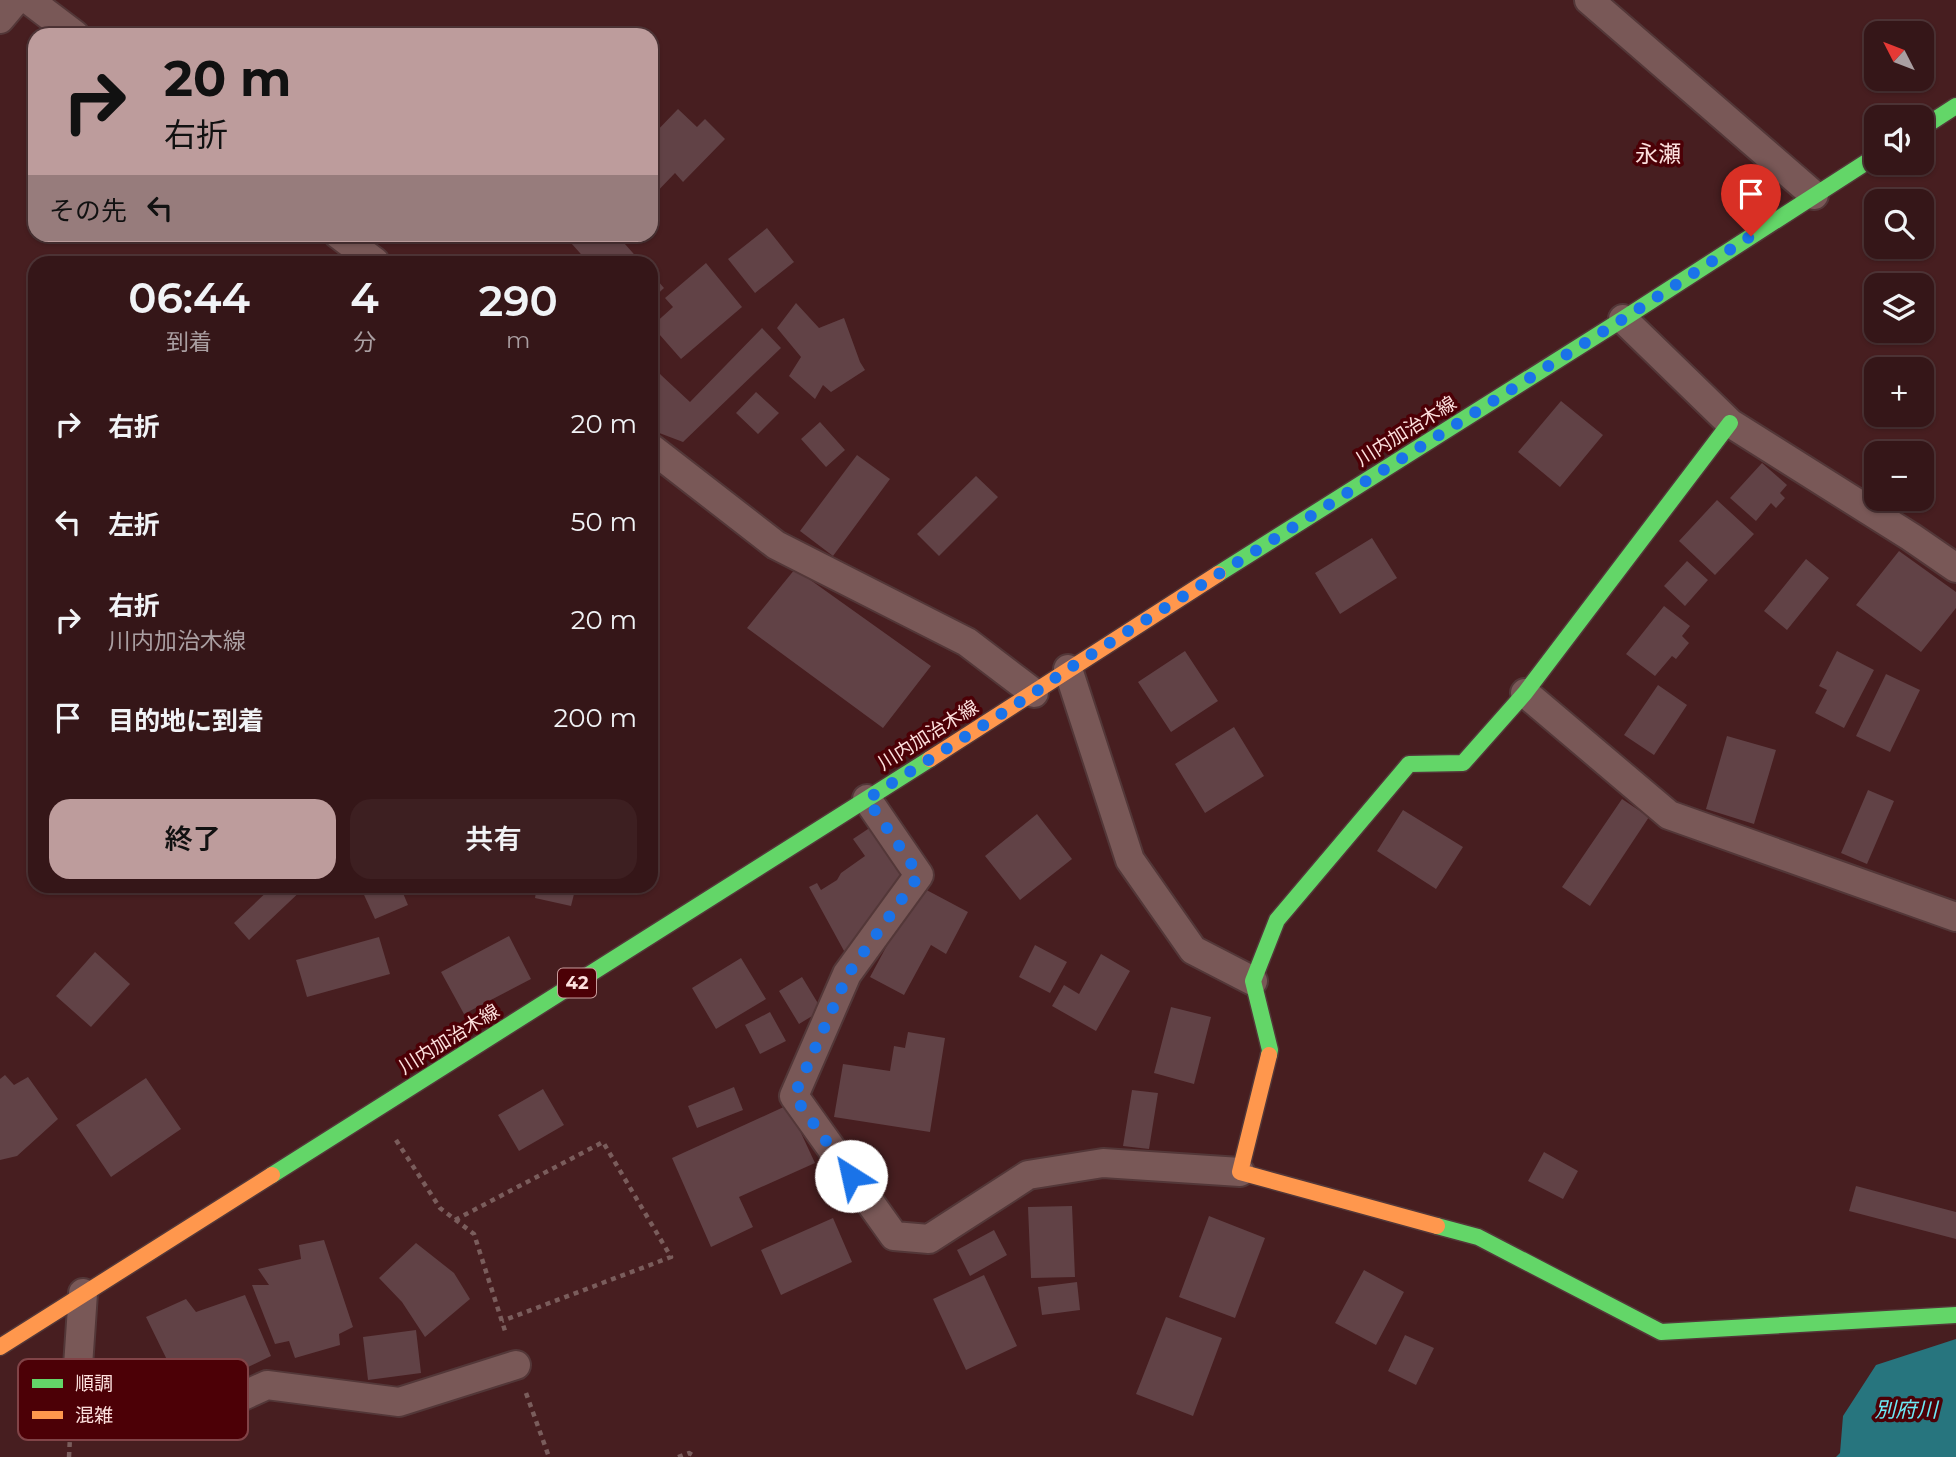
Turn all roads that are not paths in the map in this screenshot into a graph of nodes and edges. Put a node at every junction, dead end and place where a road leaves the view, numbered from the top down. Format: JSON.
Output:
{"nodes":[{"id":1,"x":16,"y":0,"type":"edge"},
{"id":2,"x":29,"y":0,"type":"edge"},
{"id":3,"x":1589,"y":0,"type":"edge"},
{"id":4,"x":0,"y":19,"type":"edge"},
{"id":5,"x":66,"y":28,"type":"edge"},
{"id":6,"x":1956,"y":106,"type":"edge"},
{"id":7,"x":1934,"y":120,"type":"edge"},
{"id":8,"x":1864,"y":164,"type":"edge"},
{"id":9,"x":1814,"y":195,"type":"junction"},
{"id":10,"x":349,"y":242,"type":"edge"},
{"id":11,"x":367,"y":256,"type":"edge"},
{"id":12,"x":1623,"y":319,"type":"junction"},
{"id":13,"x":1730,"y":423,"type":"junction"},
{"id":14,"x":658,"y":453,"type":"edge"},
{"id":15,"x":1956,"y":568,"type":"edge"},
{"id":16,"x":1068,"y":669,"type":"junction"},
{"id":17,"x":1034,"y":693,"type":"junction"},
{"id":18,"x":1525,"y":693,"type":"junction"},
{"id":19,"x":867,"y":799,"type":"junction"},
{"id":20,"x":1956,"y":917,"type":"edge"},
{"id":21,"x":1253,"y":981,"type":"junction"},
{"id":22,"x":1240,"y":1172,"type":"junction"},
{"id":23,"x":83,"y":1293,"type":"junction"},
{"id":24,"x":1956,"y":1315,"type":"edge"},
{"id":25,"x":2,"y":1344,"type":"edge"},
{"id":26,"x":78,"y":1359,"type":"edge"},
{"id":27,"x":516,"y":1365,"type":"road end"},
{"id":28,"x":248,"y":1394,"type":"edge"}],
"edges":[{"from":1,"to":4,"type":"street"},
{"from":2,"to":5,"type":"street"},
{"from":3,"to":9,"type":"street"},
{"from":6,"to":7,"type":"main road"},
{"from":8,"to":9,"type":"main road","name":"川内加治木線","number":"42"},
{"from":9,"to":12,"type":"main road","name":"川内加治木線","number":"42"},
{"from":10,"to":11,"type":"street"},
{"from":12,"to":13,"type":"street"},
{"from":12,"to":16,"type":"main road","name":"川内加治木線","number":"42"},
{"from":13,"to":15,"type":"street"},
{"from":13,"to":18,"type":"main road"},
{"from":14,"to":17,"type":"street"},
{"from":16,"to":17,"type":"main road","name":"川内加治木線","number":"42"},
{"from":16,"to":21,"type":"street"},
{"from":17,"to":19,"type":"main road","name":"川内加治木線","number":"42"},
{"from":18,"to":20,"type":"street"},
{"from":18,"to":21,"type":"main road"},
{"from":19,"to":22,"type":"street"},
{"from":19,"to":23,"type":"main road","name":"川内加治木線","number":"42"},
{"from":21,"to":22,"type":"main road"},
{"from":22,"to":24,"type":"main road"},
{"from":23,"to":25,"type":"main road","name":"川内加治木線","number":"42"},
{"from":23,"to":26,"type":"street"},
{"from":27,"to":28,"type":"street"}]}
